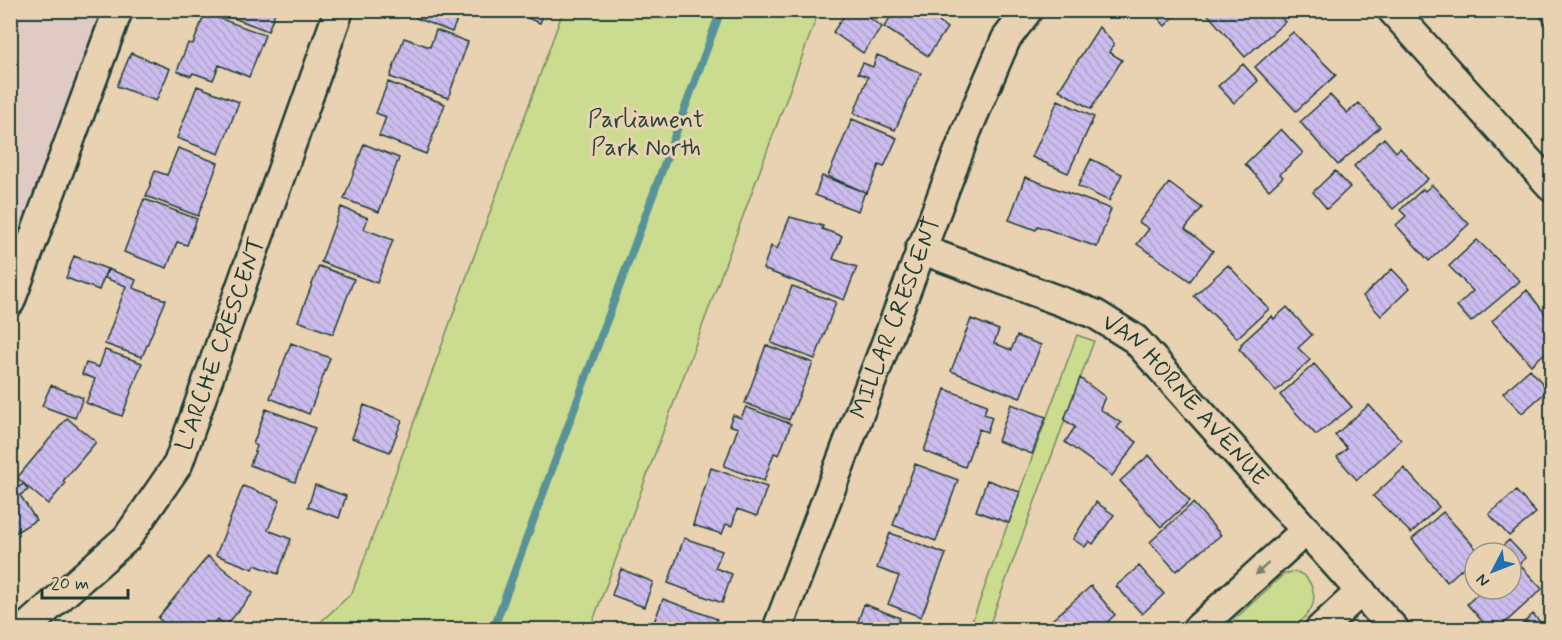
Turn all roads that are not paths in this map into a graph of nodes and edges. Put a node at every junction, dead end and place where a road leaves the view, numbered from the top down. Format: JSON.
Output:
{"nodes":[{"id":1,"x":118,"y":10,"type":"edge"},
{"id":2,"x":339,"y":10,"type":"edge"},
{"id":3,"x":1028,"y":10,"type":"edge"},
{"id":4,"x":1392,"y":10,"type":"edge"},
{"id":5,"x":1551,"y":187,"type":"edge"},
{"id":6,"x":920,"y":249,"type":"junction"},
{"id":7,"x":10,"y":302,"type":"edge"},
{"id":8,"x":1306,"y":530,"type":"junction"},
{"id":9,"x":1360,"y":591,"type":"junction"},
{"id":10,"x":23,"y":630,"type":"edge"},
{"id":11,"x":777,"y":630,"type":"edge"},
{"id":12,"x":1196,"y":630,"type":"edge"},
{"id":13,"x":1319,"y":630,"type":"edge"},
{"id":14,"x":1395,"y":630,"type":"edge"}],
"edges":[{"from":1,"to":7,"type":"street"},
{"from":2,"to":10,"type":"street","name":"L'ARCHE CRESCENT"},
{"from":3,"to":6,"type":"street","name":"MILLAR CRESCENT"},
{"from":4,"to":5,"type":"street"},
{"from":6,"to":8,"type":"street","name":"VAN HORNE AVENUE"},
{"from":6,"to":11,"type":"street","name":"MILLAR CRESCENT"},
{"from":8,"to":9,"type":"street","name":"VAN HORNE AVENUE"},
{"from":8,"to":12,"type":"street","one_way":true},
{"from":9,"to":13,"type":"street"},
{"from":9,"to":14,"type":"street","name":"VAN HORNE AVENUE"}]}
